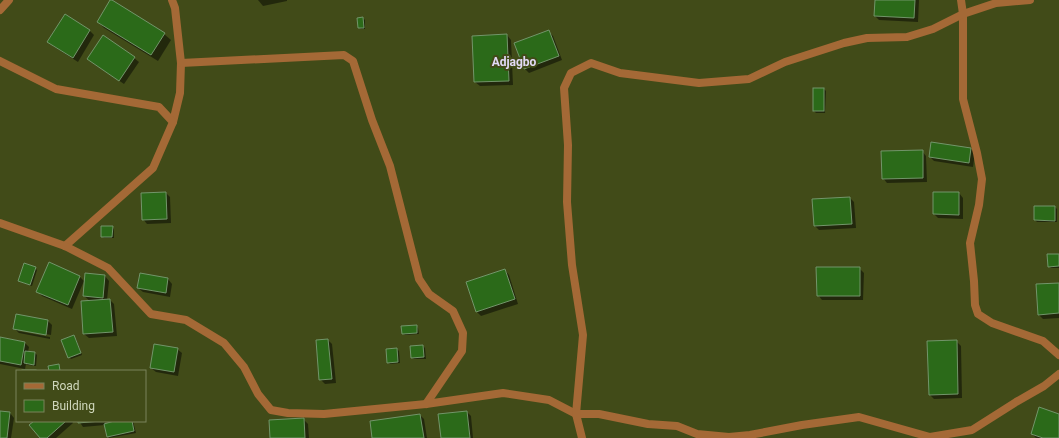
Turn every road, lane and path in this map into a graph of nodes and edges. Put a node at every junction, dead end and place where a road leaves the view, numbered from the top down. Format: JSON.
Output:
{"nodes":[{"id":1,"x":9,"y":0,"type":"edge"},
{"id":2,"x":172,"y":0,"type":"edge"},
{"id":3,"x":961,"y":0,"type":"edge"},
{"id":4,"x":1030,"y":0,"type":"edge"},
{"id":5,"x":0,"y":10,"type":"edge"},
{"id":6,"x":963,"y":14,"type":"junction"},
{"id":7,"x":0,"y":61,"type":"edge"},
{"id":8,"x":181,"y":62,"type":"junction"},
{"id":9,"x":173,"y":122,"type":"junction"},
{"id":10,"x":0,"y":223,"type":"edge"},
{"id":11,"x":66,"y":246,"type":"junction"},
{"id":12,"x":1059,"y":355,"type":"edge"},
{"id":13,"x":1059,"y":374,"type":"edge"},
{"id":14,"x":426,"y":404,"type":"junction"},
{"id":15,"x":576,"y":414,"type":"junction"},
{"id":16,"x":582,"y":438,"type":"edge"}],
"edges":[{"from":1,"to":5,"type":"street"},
{"from":2,"to":8,"type":"street"},
{"from":3,"to":6,"type":"street"},
{"from":4,"to":6,"type":"street"},
{"from":6,"to":12,"type":"street"},
{"from":6,"to":15,"type":"street"},
{"from":7,"to":9,"type":"street"},
{"from":8,"to":9,"type":"street"},
{"from":8,"to":14,"type":"street"},
{"from":9,"to":11,"type":"street"},
{"from":10,"to":11,"type":"street"},
{"from":11,"to":14,"type":"street"},
{"from":13,"to":15,"type":"street"},
{"from":14,"to":15,"type":"street"},
{"from":15,"to":16,"type":"street"}]}
